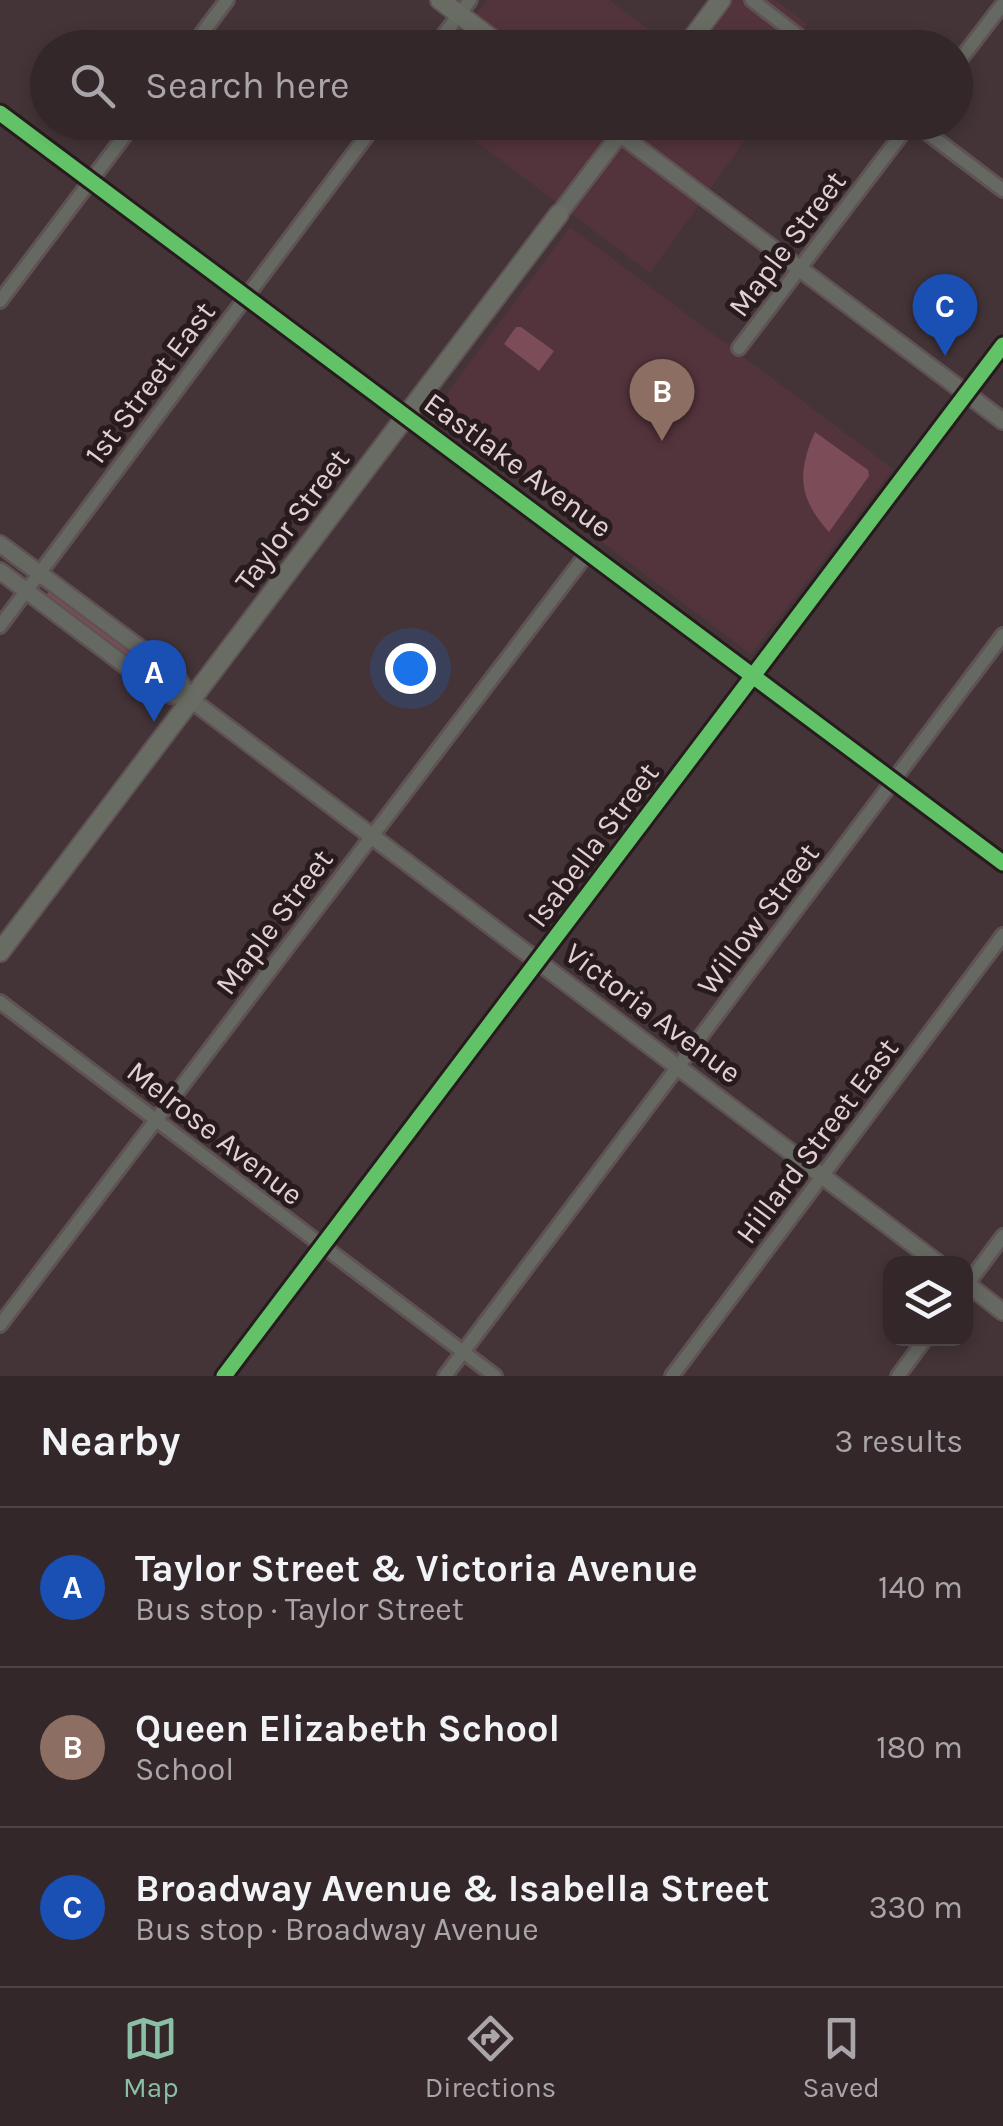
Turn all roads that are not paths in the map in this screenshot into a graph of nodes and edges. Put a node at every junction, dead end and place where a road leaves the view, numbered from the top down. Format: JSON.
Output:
{"nodes":[{"id":1,"x":227,"y":0,"type":"edge"},
{"id":2,"x":440,"y":0,"type":"edge"},
{"id":3,"x":720,"y":0,"type":"edge"},
{"id":4,"x":752,"y":0,"type":"edge"},
{"id":5,"x":1003,"y":4,"type":"edge"},
{"id":6,"x":465,"y":7,"type":"edge"},
{"id":7,"x":204,"y":30,"type":"edge"},
{"id":8,"x":448,"y":30,"type":"edge"},
{"id":9,"x":487,"y":30,"type":"edge"},
{"id":10,"x":698,"y":30,"type":"edge"},
{"id":11,"x":791,"y":30,"type":"edge"},
{"id":12,"x":973,"y":42,"type":"edge"},
{"id":13,"x":0,"y":113,"type":"edge"},
{"id":14,"x":30,"y":135,"type":"edge"},
{"id":15,"x":36,"y":140,"type":"edge"},
{"id":16,"x":122,"y":140,"type":"edge"},
{"id":17,"x":364,"y":140,"type":"edge"},
{"id":18,"x":615,"y":140,"type":"edge"},
{"id":19,"x":639,"y":140,"type":"edge"},
{"id":20,"x":898,"y":140,"type":"edge"},
{"id":21,"x":936,"y":140,"type":"edge"},
{"id":22,"x":91,"y":181,"type":"junction"},
{"id":23,"x":1003,"y":190,"type":"edge"},
{"id":24,"x":559,"y":214,"type":"joint"},
{"id":25,"x":800,"y":268,"type":"junction"},
{"id":26,"x":246,"y":297,"type":"junction"},
{"id":27,"x":0,"y":301,"type":"edge"},
{"id":28,"x":1003,"y":345,"type":"edge"},
{"id":29,"x":739,"y":348,"type":"dead end"},
{"id":30,"x":967,"y":394,"type":"junction"},
{"id":31,"x":405,"y":416,"type":"junction"},
{"id":32,"x":1003,"y":421,"type":"edge"},
{"id":33,"x":0,"y":544,"type":"edge"},
{"id":34,"x":589,"y":551,"type":"junction"},
{"id":35,"x":0,"y":572,"type":"edge"},
{"id":36,"x":40,"y":573,"type":"junction"},
{"id":37,"x":26,"y":591,"type":"junction"},
{"id":38,"x":0,"y":626,"type":"edge"},
{"id":39,"x":1003,"y":635,"type":"edge"},
{"id":40,"x":754,"y":676,"type":"junction"},
{"id":41,"x":190,"y":699,"type":"junction"},
{"id":42,"x":894,"y":781,"type":"junction"},
{"id":43,"x":371,"y":836,"type":"junction"},
{"id":44,"x":1003,"y":863,"type":"edge"},
{"id":45,"x":1003,"y":935,"type":"edge"},
{"id":46,"x":0,"y":952,"type":"edge"},
{"id":47,"x":538,"y":962,"type":"junction"},
{"id":48,"x":0,"y":1002,"type":"edge"},
{"id":49,"x":678,"y":1067,"type":"junction"},
{"id":50,"x":156,"y":1120,"type":"junction"},
{"id":51,"x":822,"y":1176,"type":"junction"},
{"id":52,"x":1003,"y":1236,"type":"edge"},
{"id":53,"x":322,"y":1247,"type":"junction"},
{"id":54,"x":928,"y":1256,"type":"edge"},
{"id":55,"x":973,"y":1275,"type":"edge"},
{"id":56,"x":973,"y":1289,"type":"edge"},
{"id":57,"x":1003,"y":1312,"type":"edge"},
{"id":58,"x":0,"y":1326,"type":"edge"},
{"id":59,"x":920,"y":1346,"type":"edge"},
{"id":60,"x":463,"y":1352,"type":"junction"},
{"id":61,"x":224,"y":1376,"type":"edge"},
{"id":62,"x":446,"y":1376,"type":"edge"},
{"id":63,"x":495,"y":1376,"type":"edge"},
{"id":64,"x":672,"y":1376,"type":"edge"},
{"id":65,"x":898,"y":1376,"type":"edge"}],
"edges":[{"from":1,"to":7,"type":"street"},
{"from":2,"to":6,"type":"main road"},
{"from":3,"to":10,"type":"main road"},
{"from":4,"to":11,"type":"street"},
{"from":5,"to":12,"type":"street"},
{"from":6,"to":8,"type":"street"},
{"from":6,"to":9,"type":"main road"},
{"from":13,"to":14,"type":"street","name":"Eastlake Avenue"},
{"from":15,"to":22,"type":"street","name":"Eastlake Avenue"},
{"from":16,"to":22,"type":"street"},
{"from":17,"to":26,"type":"street","name":"1st Street East"},
{"from":18,"to":24,"type":"street","name":"Taylor Street"},
{"from":19,"to":25,"type":"street"},
{"from":20,"to":25,"type":"street","name":"Maple Street"},
{"from":21,"to":23,"type":"street"},
{"from":22,"to":26,"type":"street","name":"Eastlake Avenue"},
{"from":22,"to":27,"type":"street"},
{"from":24,"to":31,"type":"main road","name":"Taylor Street"},
{"from":25,"to":29,"type":"street","name":"Maple Street"},
{"from":25,"to":30,"type":"street"},
{"from":26,"to":31,"type":"street","name":"Eastlake Avenue"},
{"from":26,"to":36,"type":"street","name":"1st Street East"},
{"from":28,"to":30,"type":"street","name":"Isabella Street"},
{"from":30,"to":32,"type":"street"},
{"from":30,"to":40,"type":"street","name":"Isabella Street"},
{"from":31,"to":34,"type":"street","name":"Eastlake Avenue"},
{"from":31,"to":41,"type":"main road","name":"Taylor Street"},
{"from":33,"to":36,"type":"street","name":"Victoria Avenue"},
{"from":34,"to":40,"type":"street","name":"Eastlake Avenue"},
{"from":34,"to":43,"type":"street","name":"Maple Street"},
{"from":35,"to":37,"type":"street","name":"Victoria Avenue"},
{"from":36,"to":37,"type":"street","name":"1st Street East"},
{"from":36,"to":41,"type":"street","name":"Victoria Avenue"},
{"from":37,"to":38,"type":"street","name":"1st Street East"},
{"from":37,"to":41,"type":"street","name":"Victoria Avenue"},
{"from":39,"to":42,"type":"street","name":"Willow Street"},
{"from":40,"to":42,"type":"street","name":"Eastlake Avenue"},
{"from":40,"to":47,"type":"street","name":"Isabella Street"},
{"from":41,"to":43,"type":"street","name":"Victoria Avenue"},
{"from":41,"to":46,"type":"main road","name":"Taylor Street"},
{"from":42,"to":44,"type":"street","name":"Eastlake Avenue"},
{"from":42,"to":49,"type":"street","name":"Willow Street"},
{"from":43,"to":47,"type":"street","name":"Victoria Avenue"},
{"from":43,"to":50,"type":"street","name":"Maple Street"},
{"from":45,"to":51,"type":"street","name":"Hillard Street East"},
{"from":47,"to":49,"type":"street","name":"Victoria Avenue"},
{"from":47,"to":53,"type":"street","name":"Isabella Street"},
{"from":48,"to":50,"type":"street","name":"Melrose Avenue"},
{"from":49,"to":51,"type":"street","name":"Victoria Avenue"},
{"from":49,"to":60,"type":"street","name":"Willow Street"},
{"from":50,"to":53,"type":"street","name":"Melrose Avenue"},
{"from":50,"to":58,"type":"street","name":"Maple Street"},
{"from":51,"to":54,"type":"street","name":"Victoria Avenue"},
{"from":51,"to":64,"type":"street","name":"Hillard Street East"},
{"from":52,"to":55,"type":"street"},
{"from":53,"to":60,"type":"street","name":"Melrose Avenue"},
{"from":53,"to":61,"type":"street","name":"Isabella Street"},
{"from":56,"to":57,"type":"street"},
{"from":59,"to":65,"type":"street"},
{"from":60,"to":62,"type":"street","name":"Willow Street"},
{"from":60,"to":63,"type":"street","name":"Melrose Avenue"}]}
